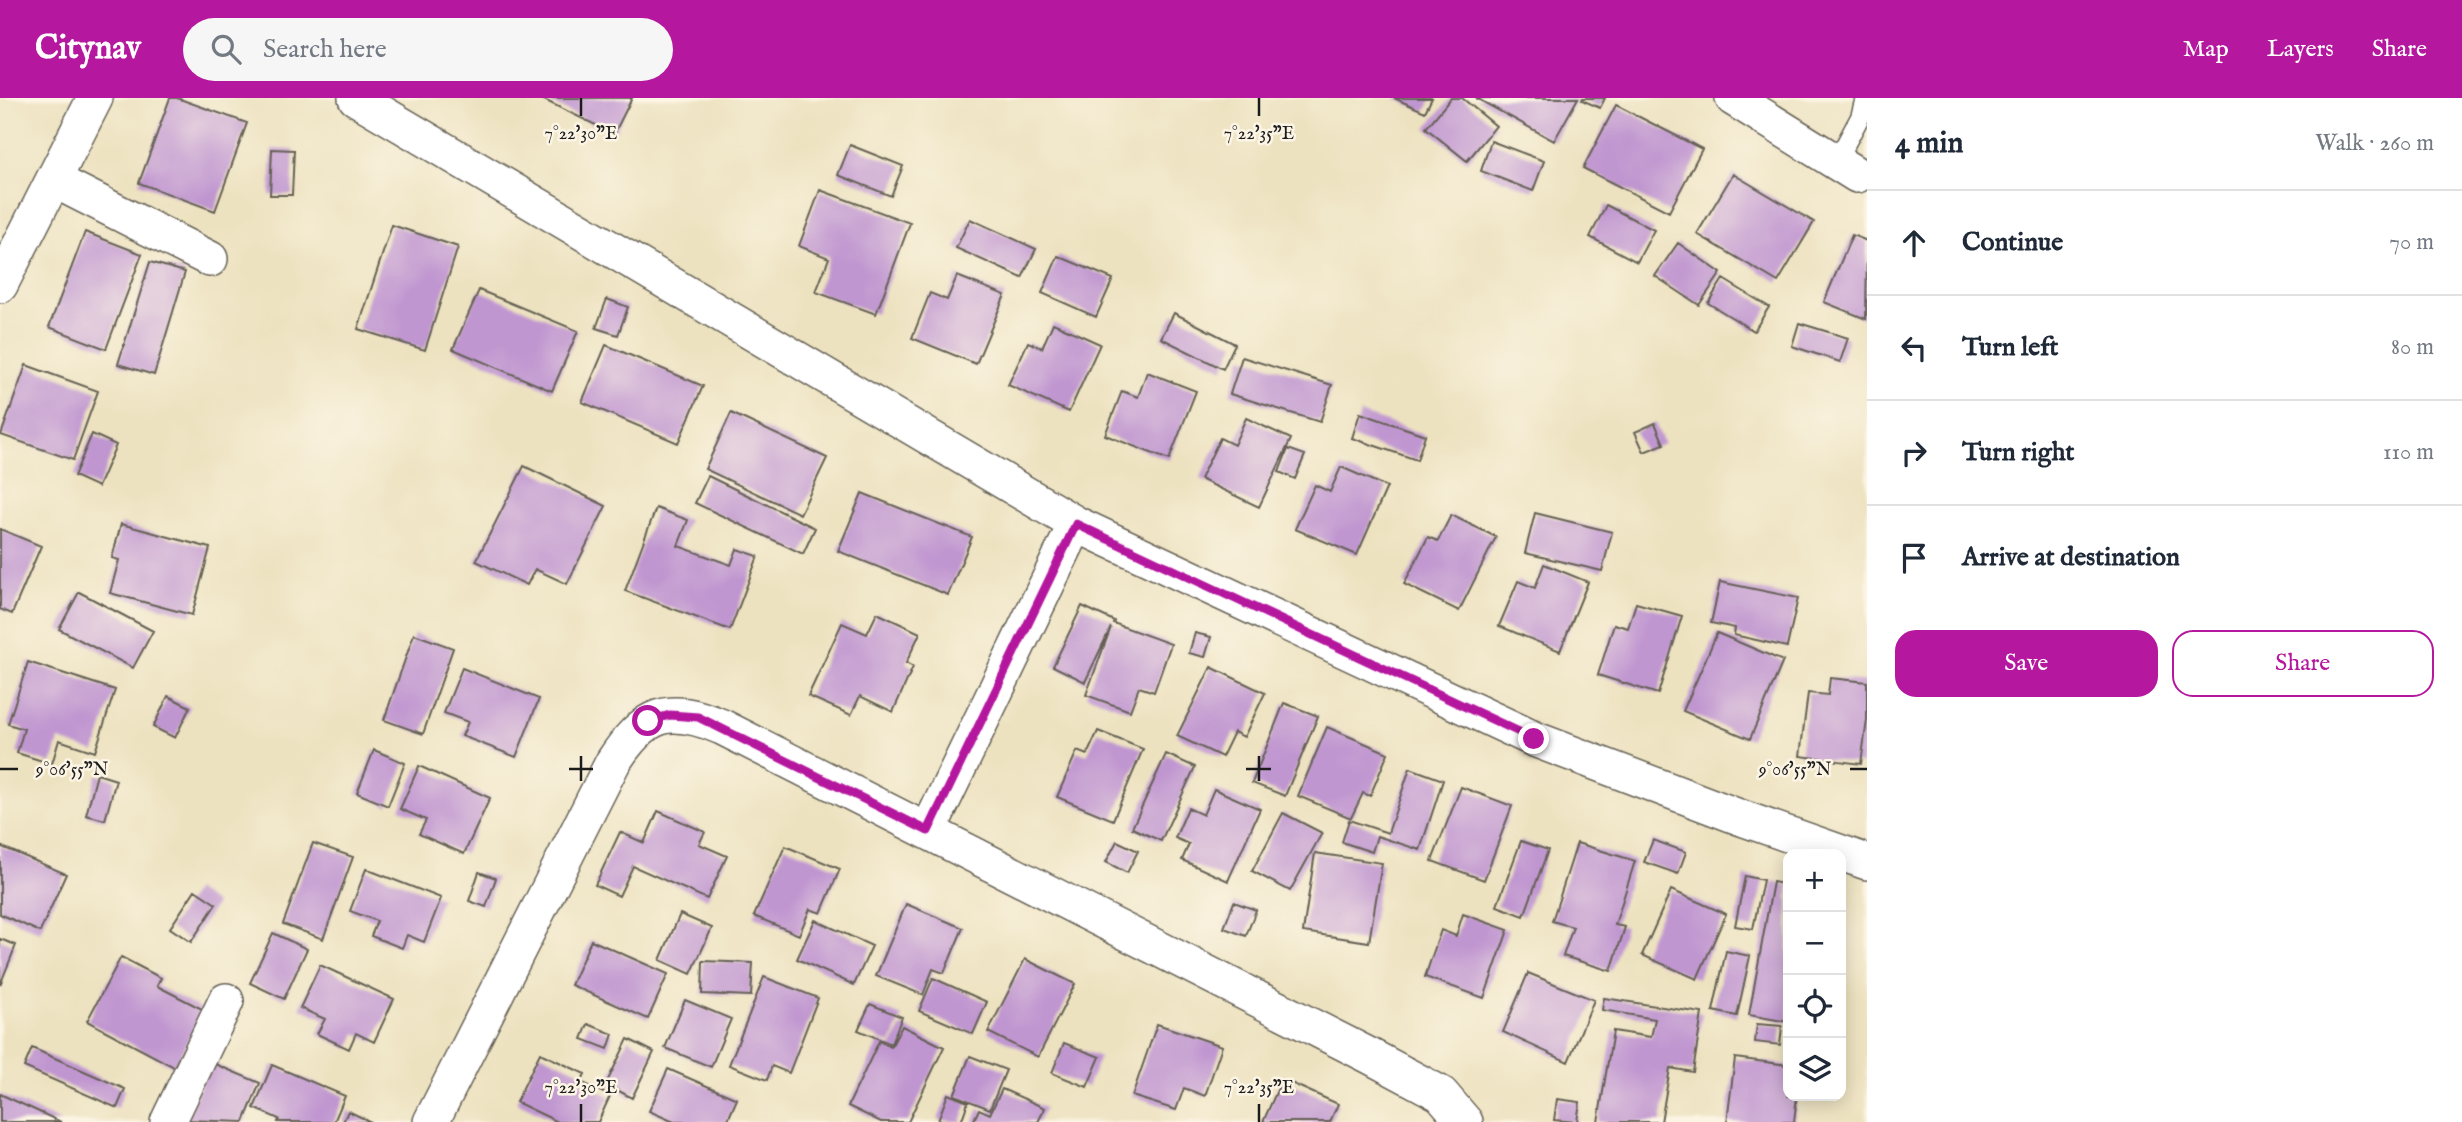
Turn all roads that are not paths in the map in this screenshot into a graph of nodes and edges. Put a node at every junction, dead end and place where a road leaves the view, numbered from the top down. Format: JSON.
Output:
{"nodes":[{"id":1,"x":95,"y":98,"type":"edge"},
{"id":2,"x":356,"y":98,"type":"edge"},
{"id":3,"x":1733,"y":98,"type":"edge"},
{"id":4,"x":1865,"y":98,"type":"edge"},
{"id":5,"x":1846,"y":169,"type":"joint"},
{"id":6,"x":54,"y":180,"type":"junction"},
{"id":7,"x":210,"y":259,"type":"dead end"},
{"id":8,"x":0,"y":285,"type":"edge"},
{"id":9,"x":1076,"y":524,"type":"junction"},
{"id":10,"x":928,"y":831,"type":"junction"},
{"id":11,"x":1867,"y":862,"type":"edge"},
{"id":12,"x":226,"y":1000,"type":"dead end"},
{"id":13,"x":168,"y":1122,"type":"edge"},
{"id":14,"x":431,"y":1122,"type":"edge"},
{"id":15,"x":1465,"y":1122,"type":"edge"}],
"edges":[{"from":1,"to":6,"type":"street"},
{"from":2,"to":9,"type":"street"},
{"from":3,"to":5,"type":"street"},
{"from":4,"to":5,"type":"lane"},
{"from":6,"to":7,"type":"street"},
{"from":6,"to":8,"type":"street"},
{"from":9,"to":10,"type":"street"},
{"from":9,"to":11,"type":"street"},
{"from":10,"to":14,"type":"street"},
{"from":10,"to":15,"type":"street"},
{"from":12,"to":13,"type":"street"}]}
